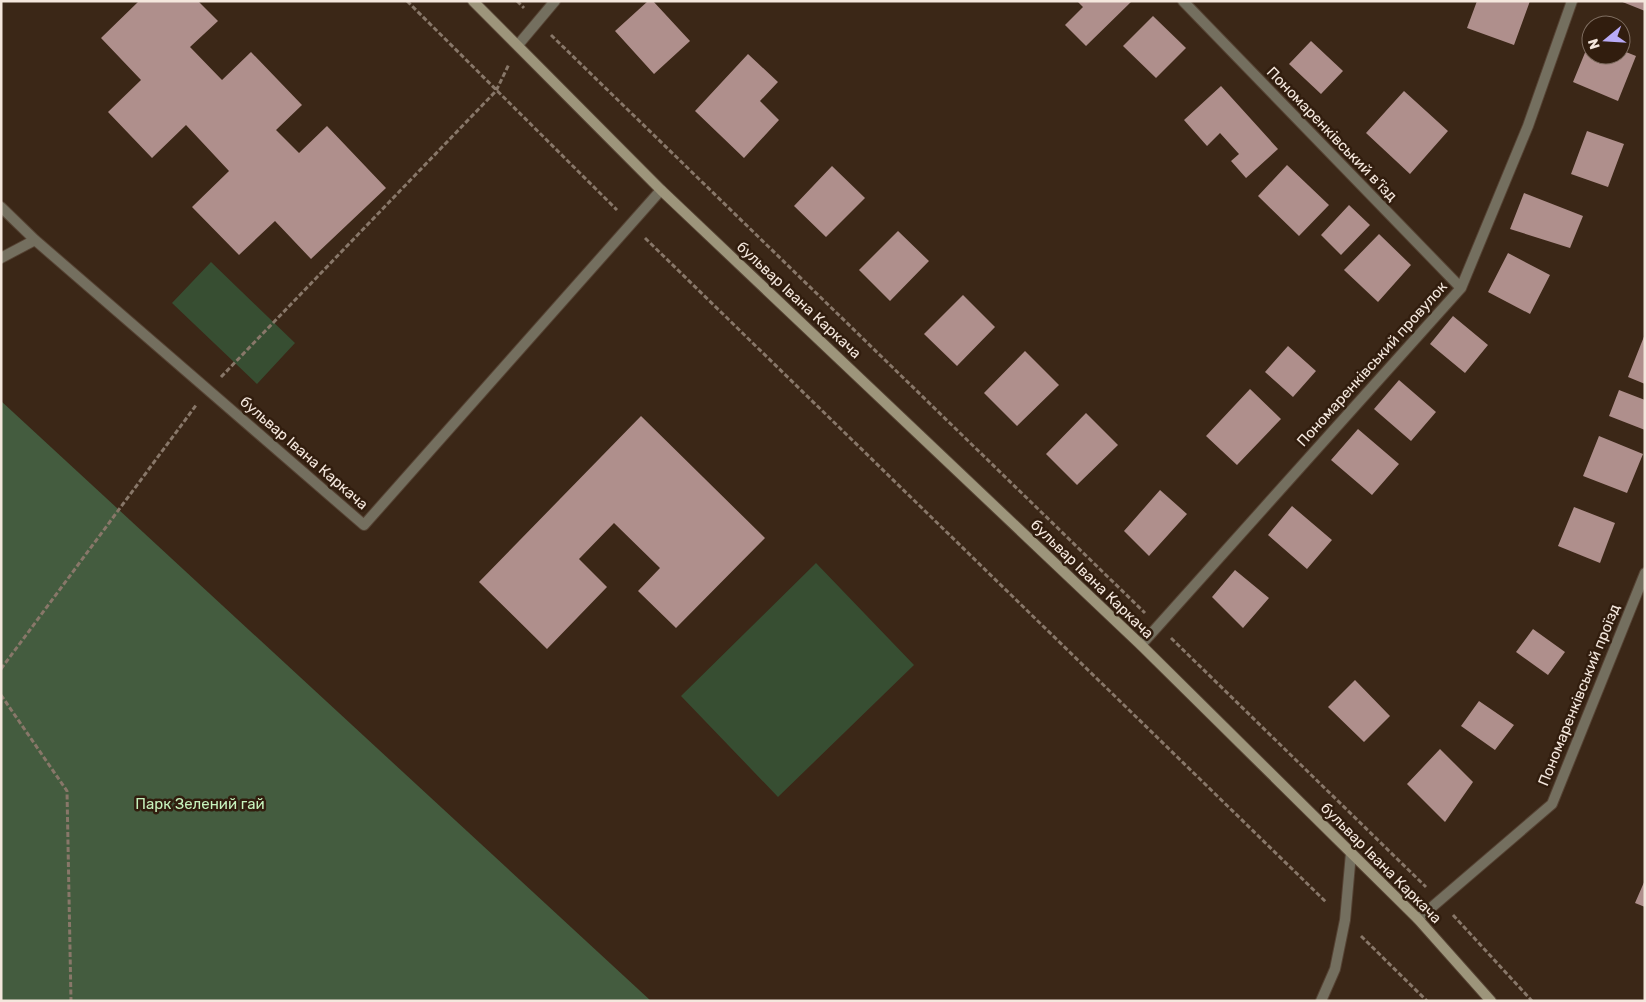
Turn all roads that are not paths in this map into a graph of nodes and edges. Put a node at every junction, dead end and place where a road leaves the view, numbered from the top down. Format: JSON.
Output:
{"nodes":[{"id":1,"x":473,"y":1,"type":"edge"},
{"id":2,"x":555,"y":1,"type":"edge"},
{"id":3,"x":1183,"y":1,"type":"edge"},
{"id":4,"x":1572,"y":1,"type":"edge"},
{"id":5,"x":518,"y":45,"type":"junction"},
{"id":6,"x":661,"y":190,"type":"junction"},
{"id":7,"x":1,"y":207,"type":"edge"},
{"id":8,"x":35,"y":240,"type":"junction"},
{"id":9,"x":1,"y":258,"type":"edge"},
{"id":10,"x":1461,"y":288,"type":"junction"},
{"id":11,"x":1645,"y":573,"type":"edge"},
{"id":12,"x":1141,"y":645,"type":"junction"},
{"id":13,"x":1351,"y":853,"type":"junction"},
{"id":14,"x":1418,"y":919,"type":"junction"},
{"id":15,"x":1321,"y":1001,"type":"edge"},
{"id":16,"x":1491,"y":1001,"type":"edge"}],
"edges":[{"from":1,"to":5,"type":"street","name":"бульвар Івана Каркача"},
{"from":2,"to":5,"type":"street"},
{"from":3,"to":10,"type":"street","name":"Пономаренківський в’їзд"},
{"from":4,"to":10,"type":"street","name":"Пономаренківський провулок"},
{"from":5,"to":6,"type":"street","name":"бульвар Івана Каркача"},
{"from":6,"to":8,"type":"street","name":"бульвар Івана Каркача"},
{"from":6,"to":12,"type":"street","name":"бульвар Івана Каркача"},
{"from":7,"to":8,"type":"street","name":"бульвар Івана Каркача"},
{"from":8,"to":9,"type":"street"},
{"from":10,"to":12,"type":"street","name":"Пономаренківський провулок"},
{"from":11,"to":14,"type":"street","name":"Пономаренківський проїзд"},
{"from":12,"to":13,"type":"street","name":"бульвар Івана Каркача"},
{"from":13,"to":14,"type":"street","name":"бульвар Івана Каркача"},
{"from":13,"to":15,"type":"street"},
{"from":14,"to":16,"type":"street","name":"бульвар Івана Каркача"}]}
